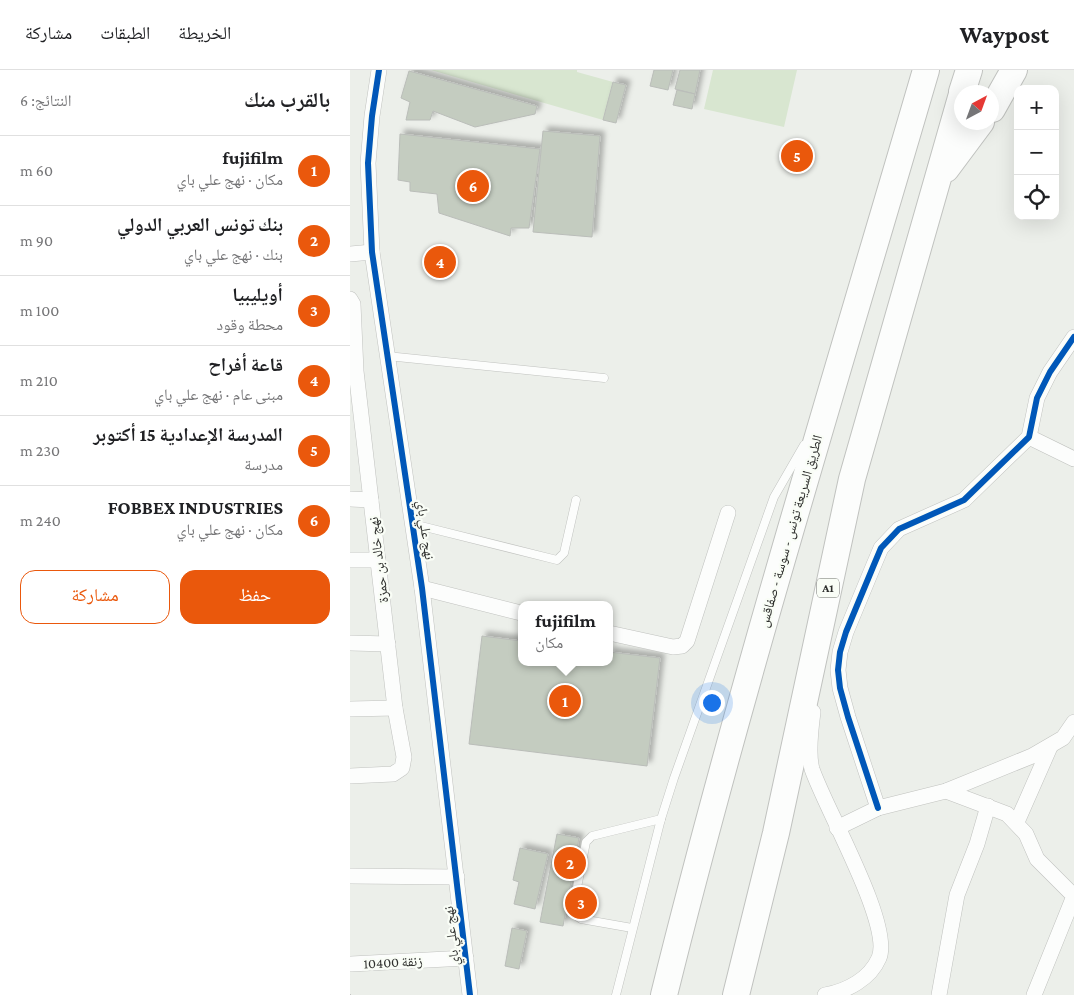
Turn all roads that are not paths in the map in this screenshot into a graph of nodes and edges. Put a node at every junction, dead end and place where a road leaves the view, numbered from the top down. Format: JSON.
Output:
{"nodes":[{"id":1,"x":379,"y":70,"type":"edge"},
{"id":2,"x":926,"y":70,"type":"edge"},
{"id":3,"x":969,"y":70,"type":"edge"},
{"id":4,"x":1014,"y":70,"type":"edge"},
{"id":5,"x":964,"y":85,"type":"edge"},
{"id":6,"x":999,"y":96,"type":"edge"},
{"id":7,"x":954,"y":120,"type":"edge"},
{"id":8,"x":975,"y":130,"type":"edge"},
{"id":9,"x":935,"y":184,"type":"junction"},
{"id":10,"x":372,"y":252,"type":"junction"},
{"id":11,"x":350,"y":254,"type":"edge"},
{"id":12,"x":350,"y":299,"type":"edge"},
{"id":13,"x":1074,"y":337,"type":"edge"},
{"id":14,"x":387,"y":356,"type":"junction"},
{"id":15,"x":353,"y":371,"type":"edge"},
{"id":16,"x":604,"y":378,"type":"dead end"},
{"id":17,"x":826,"y":406,"type":"junction"},
{"id":18,"x":357,"y":434,"type":"edge"},
{"id":19,"x":1029,"y":437,"type":"junction"},
{"id":20,"x":1074,"y":459,"type":"edge"},
{"id":21,"x":350,"y":499,"type":"edge"},
{"id":22,"x":371,"y":500,"type":"junction"},
{"id":23,"x":576,"y":500,"type":"dead end"},
{"id":24,"x":728,"y":513,"type":"dead end"},
{"id":25,"x":413,"y":524,"type":"junction"},
{"id":26,"x":350,"y":560,"type":"edge"},
{"id":27,"x":378,"y":560,"type":"junction"},
{"id":28,"x":422,"y":588,"type":"junction"},
{"id":29,"x":518,"y":612,"type":"edge"},
{"id":30,"x":820,"y":624,"type":"junction"},
{"id":31,"x":613,"y":634,"type":"edge"},
{"id":32,"x":350,"y":643,"type":"edge"},
{"id":33,"x":388,"y":644,"type":"junction"},
{"id":34,"x":395,"y":708,"type":"junction"},
{"id":35,"x":350,"y":709,"type":"edge"},
{"id":36,"x":1074,"y":722,"type":"edge"},
{"id":37,"x":1050,"y":747,"type":"junction"},
{"id":38,"x":350,"y":776,"type":"edge"},
{"id":39,"x":946,"y":791,"type":"junction"},
{"id":40,"x":988,"y":806,"type":"junction"},
{"id":41,"x":878,"y":808,"type":"junction"},
{"id":42,"x":661,"y":819,"type":"junction"},
{"id":43,"x":1017,"y":822,"type":"junction"},
{"id":44,"x":837,"y":828,"type":"junction"},
{"id":45,"x":350,"y":876,"type":"edge"},
{"id":46,"x":457,"y":877,"type":"junction"},
{"id":47,"x":632,"y":928,"type":"junction"},
{"id":48,"x":466,"y":958,"type":"junction"},
{"id":49,"x":350,"y":964,"type":"edge"},
{"id":50,"x":470,"y":995,"type":"edge"},
{"id":51,"x":616,"y":995,"type":"edge"},
{"id":52,"x":664,"y":995,"type":"edge"},
{"id":53,"x":736,"y":995,"type":"edge"},
{"id":54,"x":825,"y":995,"type":"edge"},
{"id":55,"x":939,"y":995,"type":"edge"},
{"id":56,"x":1034,"y":995,"type":"edge"}],
"edges":[{"from":1,"to":10,"type":"street","name":"نهج علي باي"},
{"from":2,"to":17,"type":"highway","name":"الطريق السريعة تونس - سوسة - صفاقس"},
{"from":3,"to":5,"type":"highway","number":"A1"},
{"from":4,"to":6,"type":"highway"},
{"from":7,"to":9,"type":"highway","number":"A1"},
{"from":8,"to":9,"type":"highway"},
{"from":9,"to":30,"type":"highway","number":"A1"},
{"from":10,"to":11,"type":"street"},
{"from":10,"to":14,"type":"street","name":"نهج علي باي"},
{"from":12,"to":15,"type":"street","name":"نهج خالد بن حمزة"},
{"from":13,"to":19,"type":"street"},
{"from":14,"to":16,"type":"lane"},
{"from":14,"to":25,"type":"street","name":"نهج علي باي"},
{"from":15,"to":18,"type":"street","name":"نهج خالد بن حمزة"},
{"from":17,"to":42,"type":"lane"},
{"from":17,"to":52,"type":"highway","name":"الطريق السريعة تونس - سوسة - صفاقس"},
{"from":18,"to":22,"type":"street","name":"نهج خالد بن حمزة"},
{"from":19,"to":20,"type":"street"},
{"from":19,"to":41,"type":"street"},
{"from":21,"to":22,"type":"street"},
{"from":22,"to":27,"type":"street","name":"نهج خالد بن حمزة"},
{"from":23,"to":25,"type":"lane"},
{"from":24,"to":31,"type":"street"},
{"from":25,"to":28,"type":"street","name":"نهج علي باي"},
{"from":26,"to":27,"type":"street"},
{"from":27,"to":33,"type":"street","name":"نهج خالد بن حمزة"},
{"from":28,"to":29,"type":"street"},
{"from":28,"to":46,"type":"street","name":"نهج علي باي"},
{"from":30,"to":44,"type":"street"},
{"from":30,"to":53,"type":"highway","number":"A1"},
{"from":32,"to":33,"type":"street"},
{"from":33,"to":34,"type":"street","name":"نهج خالد بن حمزة"},
{"from":34,"to":35,"type":"street"},
{"from":34,"to":38,"type":"street","name":"نهج خالد بن حمزة"},
{"from":36,"to":37,"type":"street"},
{"from":37,"to":39,"type":"street"},
{"from":37,"to":43,"type":"street"},
{"from":39,"to":40,"type":"street"},
{"from":39,"to":41,"type":"street"},
{"from":40,"to":43,"type":"street"},
{"from":40,"to":55,"type":"street"},
{"from":41,"to":44,"type":"street"},
{"from":42,"to":47,"type":"lane"},
{"from":42,"to":47,"type":"lane"},
{"from":43,"to":56,"type":"street"},
{"from":44,"to":54,"type":"street"},
{"from":45,"to":46,"type":"street"},
{"from":46,"to":48,"type":"street","name":"نهج علي باي"},
{"from":47,"to":51,"type":"lane"},
{"from":48,"to":49,"type":"street","name":"زنقة 10400"},
{"from":48,"to":50,"type":"street","name":"نهج علي باي"}]}
